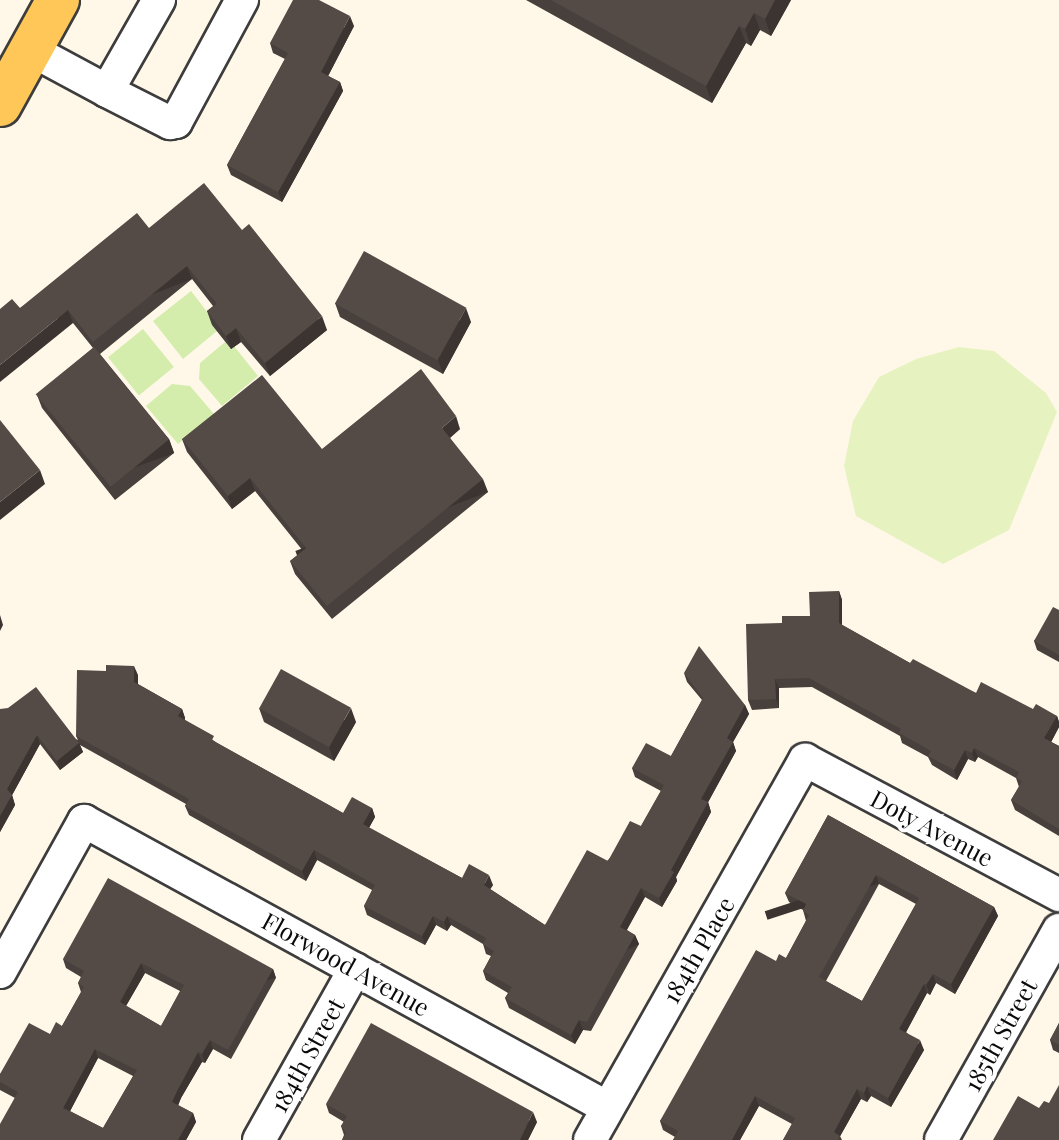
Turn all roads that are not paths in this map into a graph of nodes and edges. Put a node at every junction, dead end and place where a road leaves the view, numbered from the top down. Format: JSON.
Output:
{"nodes":[{"id":1,"x":58,"y":0,"type":"edge"},
{"id":2,"x":159,"y":0,"type":"edge"},
{"id":3,"x":242,"y":0,"type":"edge"},
{"id":4,"x":31,"y":50,"type":"junction"},
{"id":5,"x":107,"y":91,"type":"junction"},
{"id":6,"x":0,"y":105,"type":"edge"},
{"id":7,"x":805,"y":760,"type":"joint"},
{"id":8,"x":1059,"y":895,"type":"edge"},
{"id":9,"x":1059,"y":930,"type":"edge"},
{"id":10,"x":355,"y":969,"type":"junction"},
{"id":11,"x":0,"y":972,"type":"edge"},
{"id":12,"x":608,"y":1108,"type":"junction"},
{"id":13,"x":259,"y":1140,"type":"edge"},
{"id":14,"x":590,"y":1140,"type":"edge"},
{"id":15,"x":941,"y":1140,"type":"edge"}],
"edges":[{"from":1,"to":4,"type":"main road"},
{"from":2,"to":5,"type":"street"},
{"from":3,"to":5,"type":"street"},
{"from":4,"to":5,"type":"street"},
{"from":4,"to":6,"type":"main road"},
{"from":7,"to":8,"type":"street","name":"Doty Avenue"},
{"from":7,"to":12,"type":"street","name":"184th Place"},
{"from":9,"to":15,"type":"street","name":"185th Street"},
{"from":10,"to":11,"type":"street","name":"Florwood Avenue"},
{"from":10,"to":12,"type":"street","name":"Florwood Avenue"},
{"from":10,"to":13,"type":"street","name":"184th Street"},
{"from":12,"to":14,"type":"street","name":"184th Place"}]}
